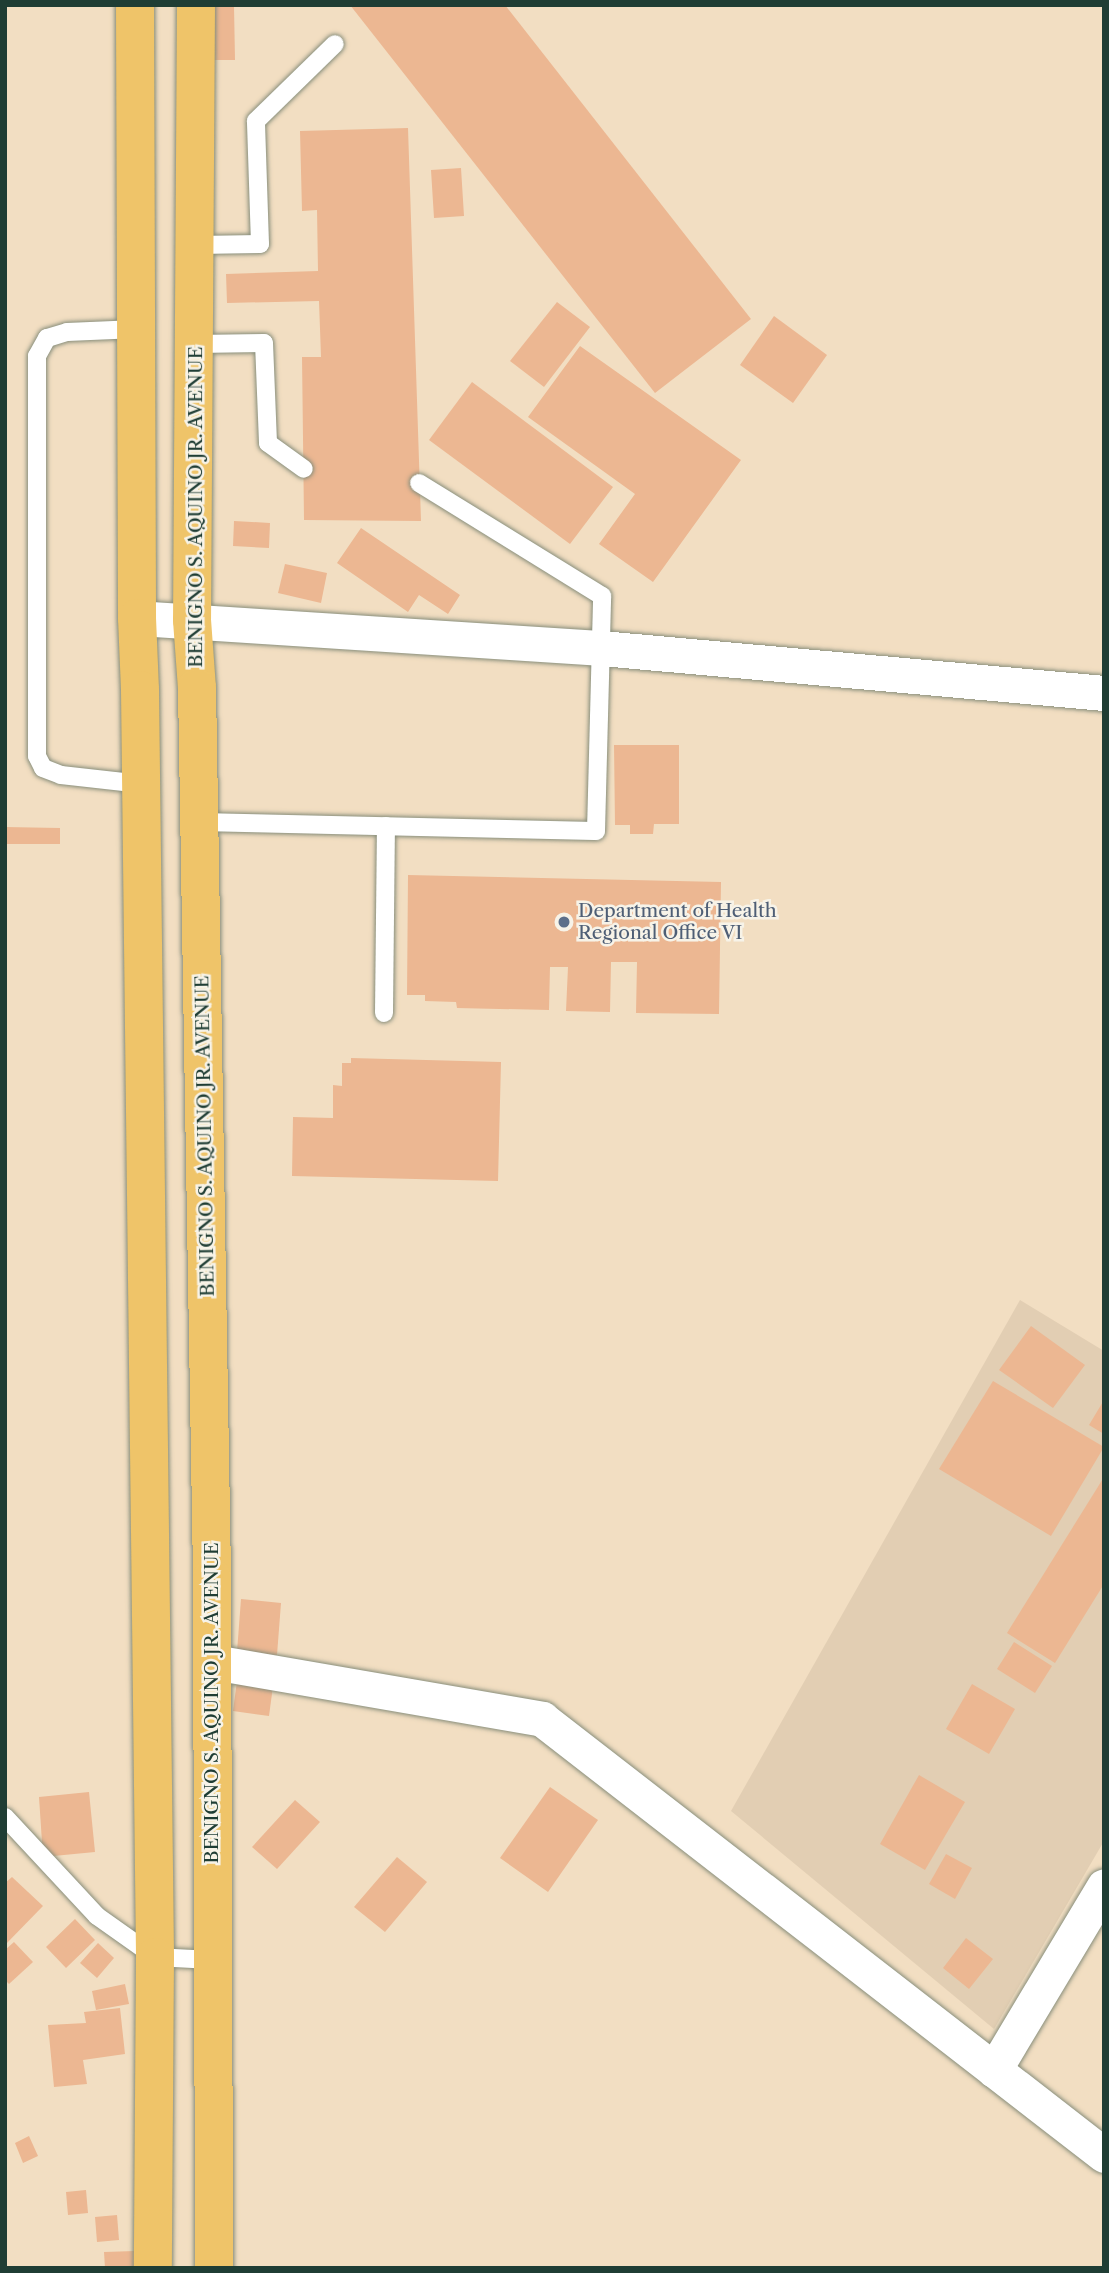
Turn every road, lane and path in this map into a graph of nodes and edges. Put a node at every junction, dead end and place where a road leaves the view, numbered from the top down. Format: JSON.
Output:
{"nodes":[{"id":1,"x":135,"y":5,"type":"edge"},
{"id":2,"x":196,"y":5,"type":"edge"},
{"id":3,"x":335,"y":44,"type":"dead end"},
{"id":4,"x":196,"y":244,"type":"junction"},
{"id":5,"x":137,"y":329,"type":"junction"},
{"id":6,"x":195,"y":344,"type":"junction"},
{"id":7,"x":304,"y":469,"type":"dead end"},
{"id":8,"x":419,"y":483,"type":"dead end"},
{"id":9,"x":137,"y":618,"type":"junction"},
{"id":10,"x":192,"y":620,"type":"junction"},
{"id":11,"x":600,"y":648,"type":"junction"},
{"id":12,"x":1104,"y":693,"type":"edge"},
{"id":13,"x":141,"y":784,"type":"junction"},
{"id":14,"x":199,"y":822,"type":"junction"},
{"id":15,"x":386,"y":825,"type":"junction"},
{"id":16,"x":384,"y":1013,"type":"dead end"},
{"id":17,"x":213,"y":1662,"type":"junction"},
{"id":18,"x":5,"y":1817,"type":"edge"},
{"id":19,"x":1104,"y":1886,"type":"edge"},
{"id":20,"x":155,"y":1957,"type":"junction"},
{"id":21,"x":212,"y":1961,"type":"junction"},
{"id":22,"x":994,"y":2070,"type":"junction"},
{"id":23,"x":1104,"y":2155,"type":"edge"},
{"id":24,"x":153,"y":2268,"type":"edge"},
{"id":25,"x":214,"y":2268,"type":"edge"}],
"edges":[{"from":1,"to":5,"type":"main road"},
{"from":2,"to":4,"type":"main road","name":"BENIGNO S. AQUINO JR. AVENUE"},
{"from":3,"to":4,"type":"lane"},
{"from":4,"to":6,"type":"main road","name":"BENIGNO S. AQUINO JR. AVENUE"},
{"from":5,"to":9,"type":"main road"},
{"from":5,"to":13,"type":"lane"},
{"from":6,"to":7,"type":"lane"},
{"from":6,"to":10,"type":"main road","name":"BENIGNO S. AQUINO JR. AVENUE"},
{"from":8,"to":11,"type":"lane"},
{"from":9,"to":10,"type":"street"},
{"from":9,"to":13,"type":"main road"},
{"from":10,"to":11,"type":"street"},
{"from":10,"to":14,"type":"main road","name":"BENIGNO S. AQUINO JR. AVENUE"},
{"from":11,"to":12,"type":"street"},
{"from":11,"to":15,"type":"lane"},
{"from":13,"to":20,"type":"main road"},
{"from":14,"to":15,"type":"lane"},
{"from":14,"to":17,"type":"main road","name":"BENIGNO S. AQUINO JR. AVENUE"},
{"from":15,"to":16,"type":"lane"},
{"from":17,"to":21,"type":"main road","name":"BENIGNO S. AQUINO JR. AVENUE"},
{"from":17,"to":22,"type":"street"},
{"from":18,"to":20,"type":"lane"},
{"from":19,"to":22,"type":"street"},
{"from":20,"to":21,"type":"lane"},
{"from":20,"to":24,"type":"main road"},
{"from":21,"to":25,"type":"main road","name":"BENIGNO S. AQUINO JR. AVENUE"},
{"from":22,"to":23,"type":"street"}]}
